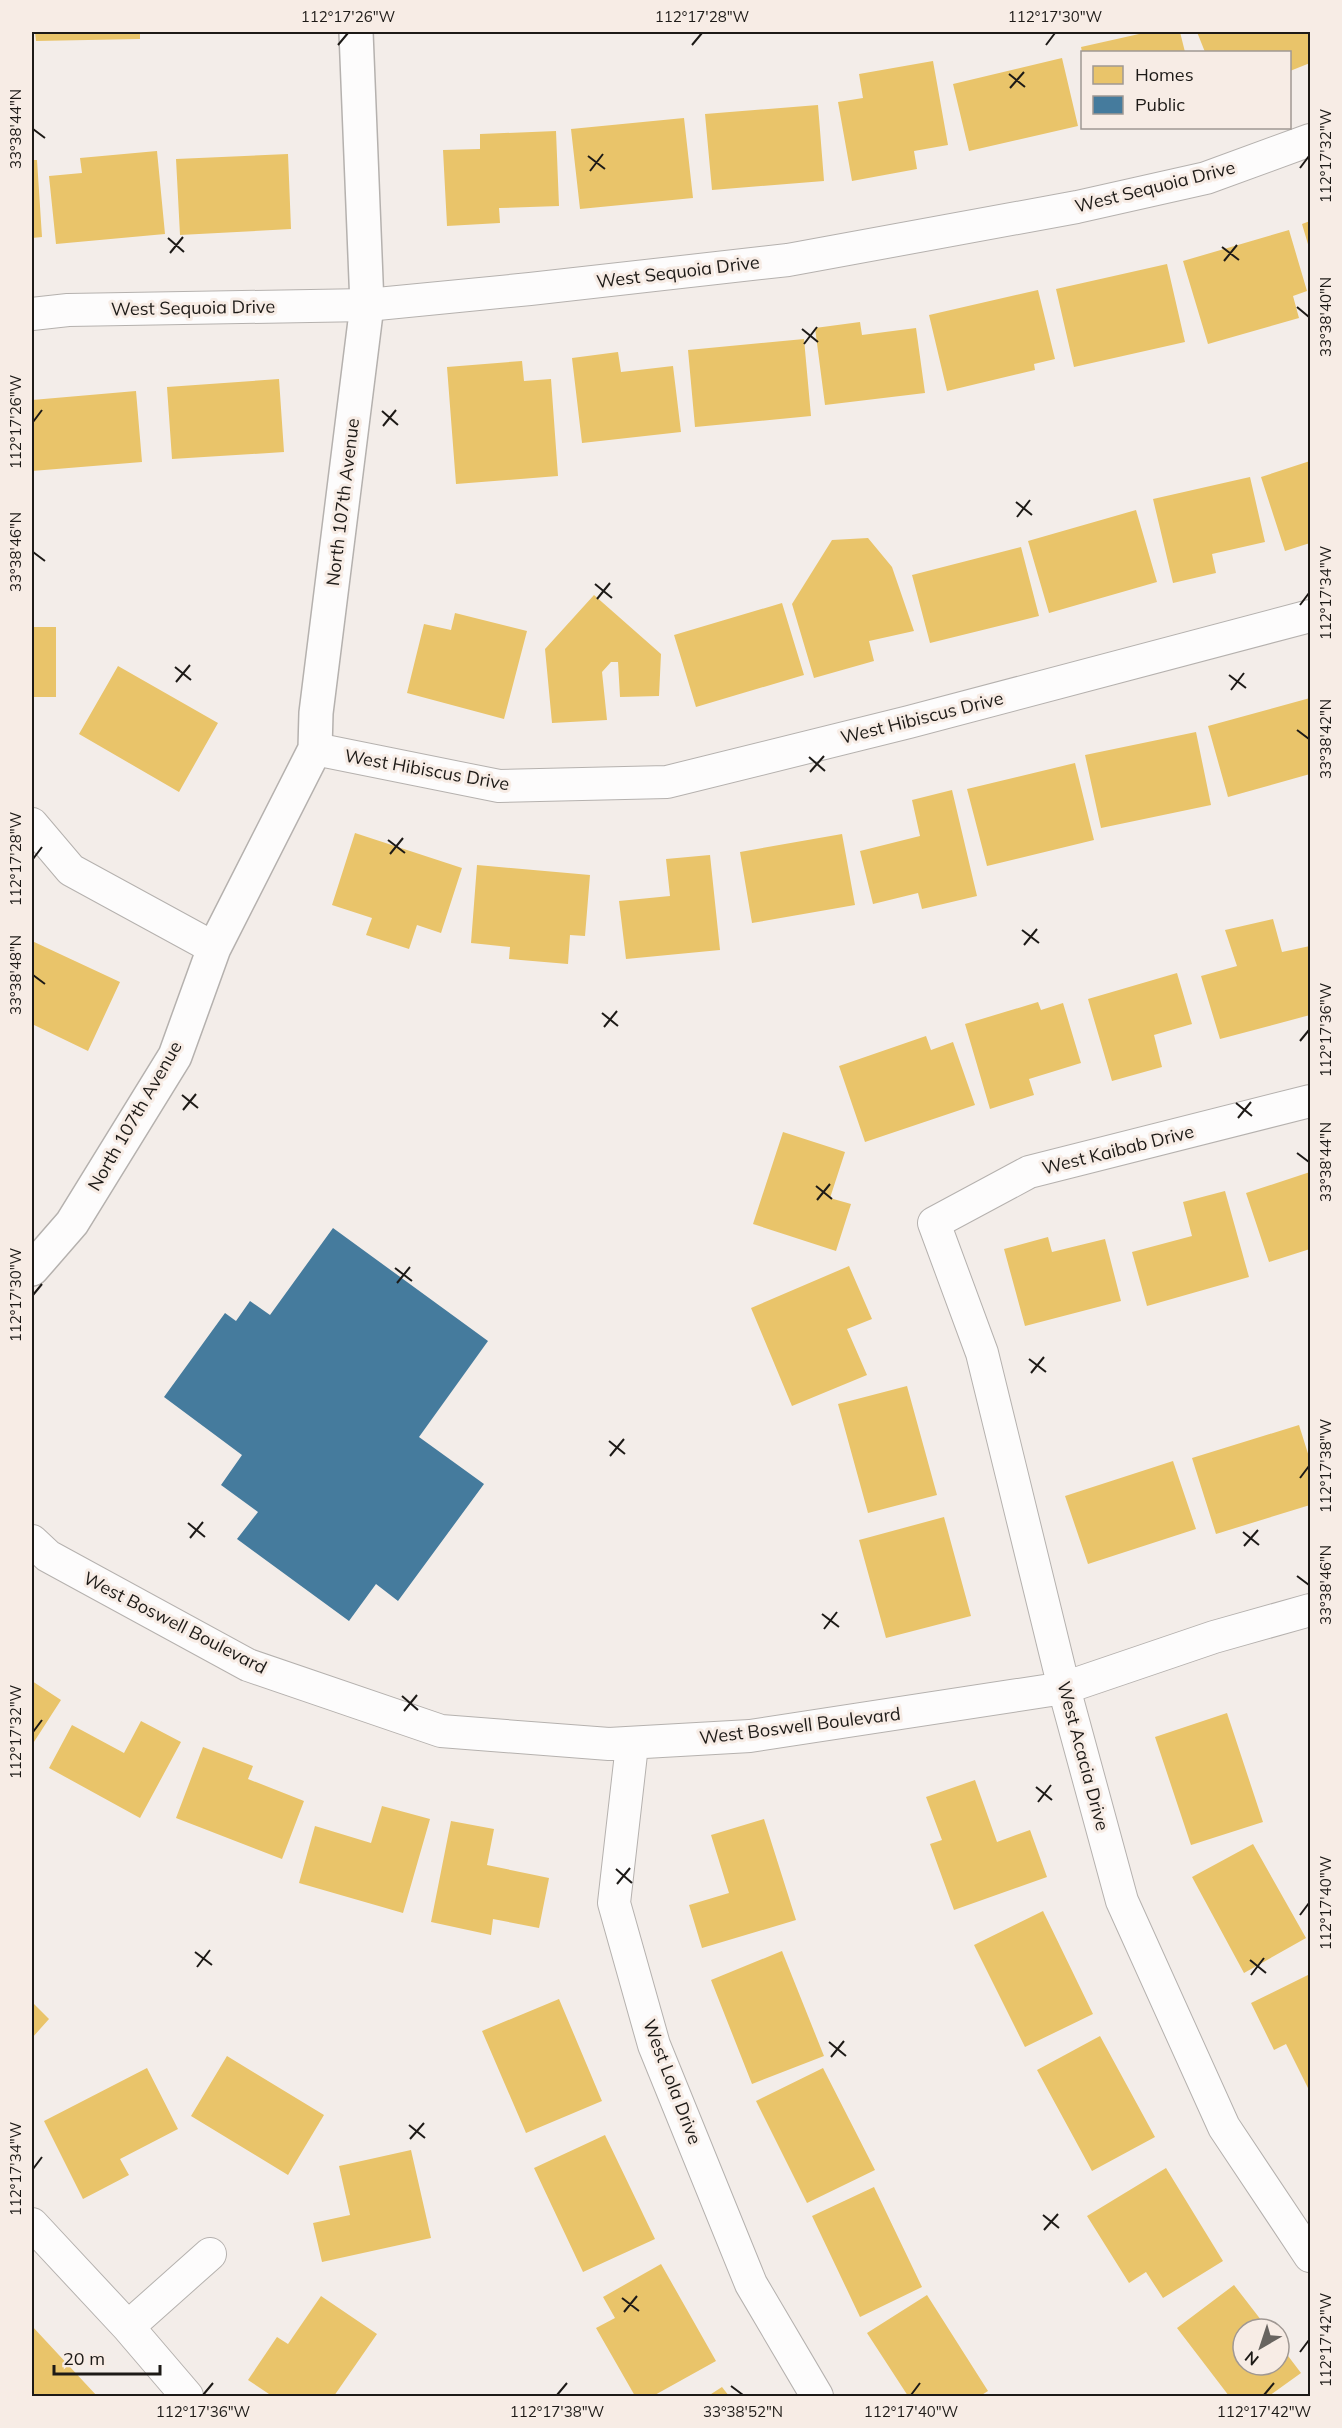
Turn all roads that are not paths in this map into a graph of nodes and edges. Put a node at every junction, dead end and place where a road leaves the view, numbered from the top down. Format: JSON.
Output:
{"nodes":[{"id":1,"x":356,"y":32,"type":"edge"},
{"id":2,"x":1311,"y":140,"type":"edge"},
{"id":3,"x":367,"y":305,"type":"junction"},
{"id":4,"x":32,"y":314,"type":"edge"},
{"id":5,"x":1311,"y":616,"type":"edge"},
{"id":6,"x":315,"y":749,"type":"junction"},
{"id":7,"x":32,"y":824,"type":"edge"},
{"id":8,"x":214,"y":948,"type":"junction"},
{"id":9,"x":1311,"y":1101,"type":"edge"},
{"id":10,"x":934,"y":1223,"type":"joint"},
{"id":11,"x":32,"y":1269,"type":"edge"},
{"id":12,"x":32,"y":1541,"type":"edge"},
{"id":13,"x":1311,"y":1610,"type":"edge"},
{"id":14,"x":1064,"y":1688,"type":"junction"},
{"id":15,"x":632,"y":1745,"type":"junction"},
{"id":16,"x":32,"y":2224,"type":"edge"},
{"id":17,"x":210,"y":2254,"type":"dead end"},
{"id":18,"x":1311,"y":2256,"type":"edge"},
{"id":19,"x":128,"y":2327,"type":"junction"},
{"id":20,"x":187,"y":2397,"type":"edge"},
{"id":21,"x":817,"y":2397,"type":"edge"}],
"edges":[{"from":1,"to":3,"type":"street","name":"North 107th Avenue"},
{"from":2,"to":3,"type":"street","name":"West Sequoia Drive"},
{"from":3,"to":4,"type":"street","name":"West Sequoia Drive"},
{"from":3,"to":6,"type":"street","name":"North 107th Avenue"},
{"from":5,"to":6,"type":"street","name":"West Hibiscus Drive"},
{"from":6,"to":8,"type":"street","name":"North 107th Avenue"},
{"from":7,"to":8,"type":"street"},
{"from":8,"to":11,"type":"street","name":"North 107th Avenue"},
{"from":9,"to":10,"type":"street","name":"West Kaibab Drive"},
{"from":10,"to":14,"type":"street","name":"West Acacia Drive"},
{"from":12,"to":15,"type":"street","name":"West Boswell Boulevard"},
{"from":13,"to":14,"type":"street","name":"West Boswell Boulevard"},
{"from":14,"to":15,"type":"street","name":"West Boswell Boulevard"},
{"from":14,"to":18,"type":"street","name":"West Acacia Drive"},
{"from":15,"to":21,"type":"street","name":"West Lola Drive"},
{"from":16,"to":19,"type":"street"},
{"from":17,"to":19,"type":"street"},
{"from":19,"to":20,"type":"street"}]}
